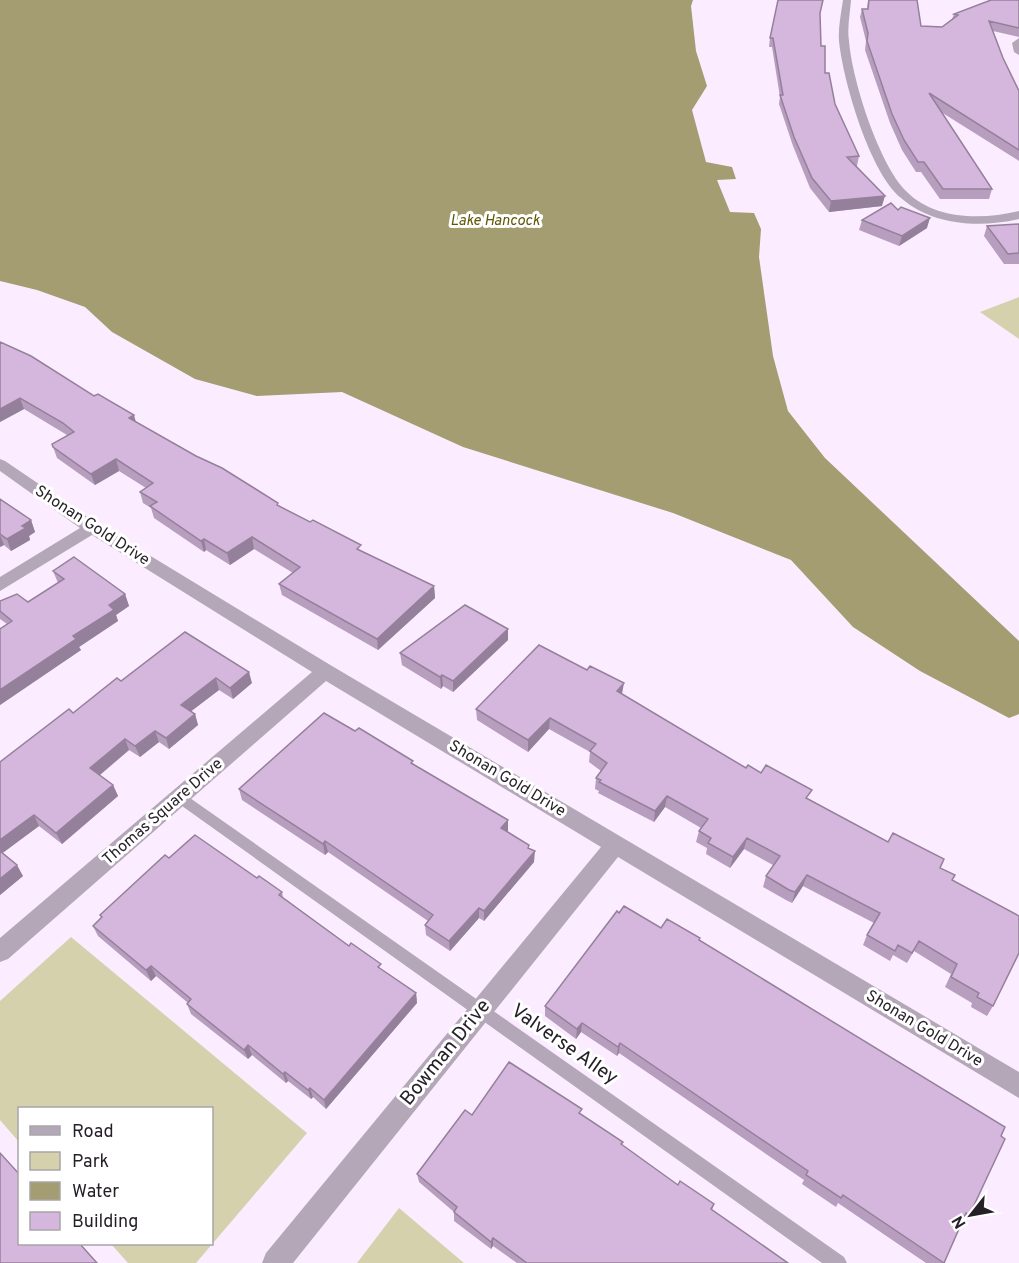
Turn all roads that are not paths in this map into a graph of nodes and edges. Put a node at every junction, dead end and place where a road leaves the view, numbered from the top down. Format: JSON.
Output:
{"nodes":[{"id":1,"x":847,"y":0,"type":"edge"},
{"id":2,"x":1019,"y":41,"type":"edge"},
{"id":3,"x":1019,"y":52,"type":"edge"},
{"id":4,"x":1019,"y":215,"type":"edge"},
{"id":5,"x":0,"y":464,"type":"edge"},
{"id":6,"x":92,"y":528,"type":"junction"},
{"id":7,"x":0,"y":585,"type":"edge"},
{"id":8,"x":325,"y":671,"type":"junction"},
{"id":9,"x":180,"y":797,"type":"junction"},
{"id":10,"x":616,"y":844,"type":"junction"},
{"id":11,"x":0,"y":952,"type":"edge"},
{"id":12,"x":480,"y":1011,"type":"junction"},
{"id":13,"x":1019,"y":1086,"type":"edge"},
{"id":14,"x":276,"y":1263,"type":"edge"},
{"id":15,"x":838,"y":1263,"type":"edge"}],
"edges":[{"from":1,"to":4,"type":"street"},
{"from":2,"to":3,"type":"street"},
{"from":5,"to":6,"type":"street","name":"Shonan Gold Drive"},
{"from":6,"to":7,"type":"street"},
{"from":6,"to":8,"type":"street","name":"Shonan Gold Drive"},
{"from":8,"to":9,"type":"street","name":"Thomas Square Drive"},
{"from":8,"to":10,"type":"street","name":"Shonan Gold Drive"},
{"from":9,"to":11,"type":"street","name":"Thomas Square Drive"},
{"from":9,"to":12,"type":"lane","name":"Valverse Alley"},
{"from":10,"to":12,"type":"street","name":"Bowman Drive"},
{"from":10,"to":13,"type":"street","name":"Shonan Gold Drive"},
{"from":12,"to":14,"type":"street","name":"Bowman Drive"},
{"from":12,"to":15,"type":"lane","name":"Valverse Alley"}]}
